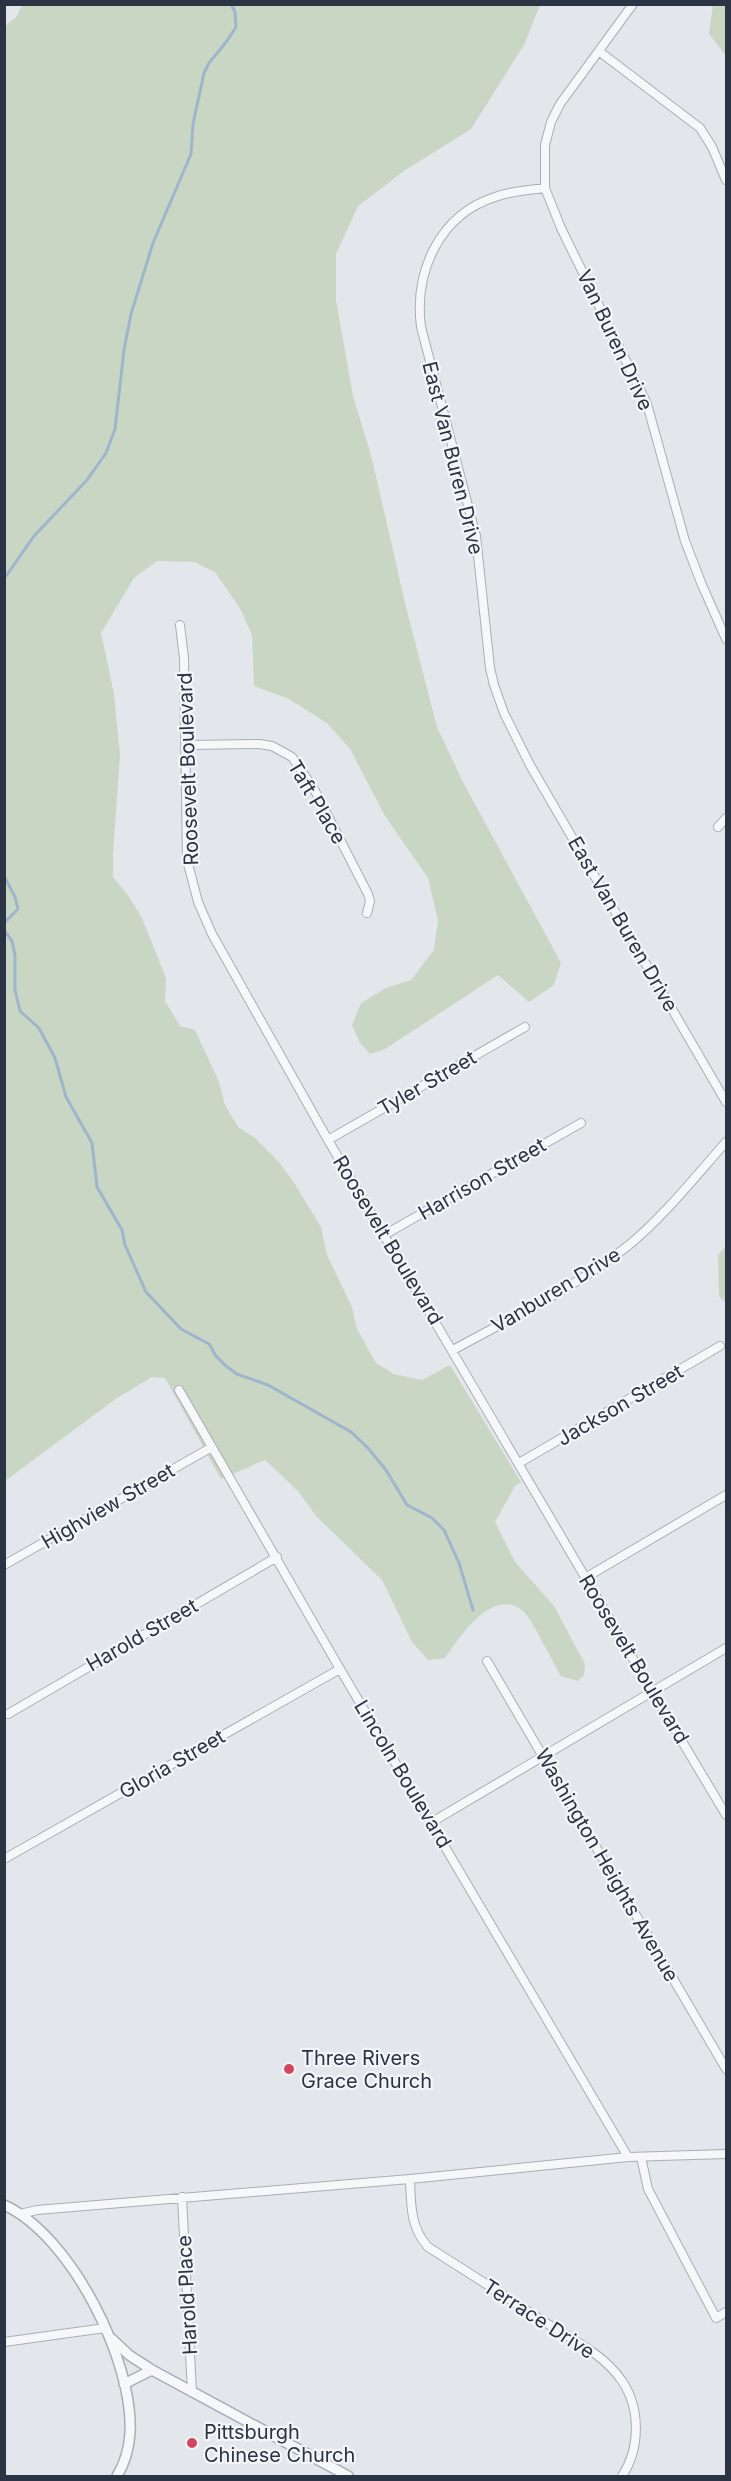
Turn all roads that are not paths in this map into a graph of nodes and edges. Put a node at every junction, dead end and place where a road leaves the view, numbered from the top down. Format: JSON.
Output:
{"nodes":[{"id":1,"x":633,"y":4,"type":"edge"},
{"id":2,"x":600,"y":52,"type":"junction"},
{"id":3,"x":726,"y":180,"type":"edge"},
{"id":4,"x":545,"y":188,"type":"junction"},
{"id":5,"x":180,"y":625,"type":"dead end"},
{"id":6,"x":726,"y":639,"type":"edge"},
{"id":7,"x":186,"y":745,"type":"junction"},
{"id":8,"x":726,"y":818,"type":"edge"},
{"id":9,"x":718,"y":827,"type":"dead end"},
{"id":10,"x":367,"y":913,"type":"dead end"},
{"id":11,"x":525,"y":1027,"type":"dead end"},
{"id":12,"x":726,"y":1102,"type":"edge"},
{"id":13,"x":580,"y":1122,"type":"dead end"},
{"id":14,"x":328,"y":1140,"type":"junction"},
{"id":15,"x":726,"y":1143,"type":"edge"},
{"id":16,"x":384,"y":1235,"type":"junction"},
{"id":17,"x":720,"y":1346,"type":"dead end"},
{"id":18,"x":453,"y":1350,"type":"junction"},
{"id":19,"x":179,"y":1390,"type":"dead end"},
{"id":20,"x":212,"y":1448,"type":"junction"},
{"id":21,"x":519,"y":1463,"type":"junction"},
{"id":22,"x":726,"y":1495,"type":"edge"},
{"id":23,"x":277,"y":1557,"type":"junction"},
{"id":24,"x":4,"y":1565,"type":"edge"},
{"id":25,"x":585,"y":1578,"type":"junction"},
{"id":26,"x":726,"y":1648,"type":"edge"},
{"id":27,"x":487,"y":1661,"type":"dead end"},
{"id":28,"x":340,"y":1669,"type":"junction"},
{"id":29,"x":652,"y":1691,"type":"junction"},
{"id":30,"x":8,"y":1714,"type":"dead end"},
{"id":31,"x":544,"y":1756,"type":"junction"},
{"id":32,"x":724,"y":1803,"type":"edge"},
{"id":33,"x":726,"y":1815,"type":"edge"},
{"id":34,"x":432,"y":1822,"type":"junction"},
{"id":35,"x":4,"y":1859,"type":"edge"},
{"id":36,"x":726,"y":2069,"type":"edge"},
{"id":37,"x":726,"y":2154,"type":"edge"},
{"id":38,"x":628,"y":2157,"type":"junction"},
{"id":39,"x":642,"y":2157,"type":"junction"},
{"id":40,"x":410,"y":2179,"type":"junction"},
{"id":41,"x":182,"y":2197,"type":"junction"},
{"id":42,"x":4,"y":2205,"type":"edge"},
{"id":43,"x":20,"y":2214,"type":"junction"},
{"id":44,"x":726,"y":2312,"type":"edge"},
{"id":45,"x":105,"y":2328,"type":"junction"},
{"id":46,"x":4,"y":2342,"type":"edge"},
{"id":47,"x":152,"y":2370,"type":"junction"},
{"id":48,"x":124,"y":2384,"type":"junction"},
{"id":49,"x":192,"y":2392,"type":"junction"},
{"id":50,"x":117,"y":2476,"type":"edge"},
{"id":51,"x":348,"y":2476,"type":"edge"},
{"id":52,"x":622,"y":2476,"type":"edge"}],
"edges":[{"from":1,"to":2,"type":"street"},
{"from":2,"to":3,"type":"street"},
{"from":2,"to":4,"type":"street","name":"Van Buren Drive"},
{"from":4,"to":6,"type":"street","name":"Van Buren Drive"},
{"from":4,"to":12,"type":"street","name":"East Van Buren Drive"},
{"from":5,"to":7,"type":"street","name":"Roosevelt Boulevard"},
{"from":7,"to":10,"type":"street","name":"Taft Place"},
{"from":7,"to":14,"type":"street","name":"Roosevelt Boulevard"},
{"from":8,"to":9,"type":"street"},
{"from":11,"to":14,"type":"street","name":"Tyler Street"},
{"from":13,"to":16,"type":"street","name":"Harrison Street"},
{"from":14,"to":16,"type":"street","name":"Roosevelt Boulevard"},
{"from":15,"to":18,"type":"street","name":"Vanburen Drive"},
{"from":16,"to":18,"type":"street","name":"Roosevelt Boulevard"},
{"from":17,"to":21,"type":"street","name":"Jackson Street"},
{"from":18,"to":21,"type":"street","name":"Roosevelt Boulevard"},
{"from":19,"to":20,"type":"street","name":"Lincoln Boulevard"},
{"from":20,"to":23,"type":"street","name":"Lincoln Boulevard"},
{"from":20,"to":24,"type":"street","name":"Highview Street"},
{"from":21,"to":25,"type":"street","name":"Roosevelt Boulevard"},
{"from":22,"to":25,"type":"street"},
{"from":23,"to":28,"type":"street","name":"Lincoln Boulevard"},
{"from":23,"to":30,"type":"street","name":"Harold Street"},
{"from":25,"to":29,"type":"street","name":"Roosevelt Boulevard"},
{"from":26,"to":29,"type":"street"},
{"from":27,"to":31,"type":"street","name":"Washington Heights Avenue"},
{"from":28,"to":34,"type":"street","name":"Lincoln Boulevard"},
{"from":28,"to":35,"type":"street","name":"Gloria Street"},
{"from":29,"to":31,"type":"street"},
{"from":29,"to":32,"type":"street","name":"Roosevelt Boulevard"},
{"from":31,"to":34,"type":"street"},
{"from":31,"to":36,"type":"street","name":"Washington Heights Avenue"},
{"from":32,"to":33,"type":"street","name":"Roosevelt Boulevard"},
{"from":34,"to":38,"type":"street","name":"Lincoln Boulevard"},
{"from":37,"to":39,"type":"street"},
{"from":38,"to":39,"type":"street"},
{"from":38,"to":40,"type":"street"},
{"from":39,"to":44,"type":"street"},
{"from":40,"to":41,"type":"street"},
{"from":40,"to":52,"type":"street","name":"Terrace Drive"},
{"from":41,"to":43,"type":"street"},
{"from":41,"to":49,"type":"street","name":"Harold Place"},
{"from":42,"to":43,"type":"street"},
{"from":43,"to":45,"type":"street"},
{"from":45,"to":46,"type":"street"},
{"from":45,"to":47,"type":"street"},
{"from":45,"to":48,"type":"street"},
{"from":47,"to":48,"type":"street"},
{"from":47,"to":49,"type":"street"},
{"from":48,"to":50,"type":"street"},
{"from":49,"to":51,"type":"street"}]}
